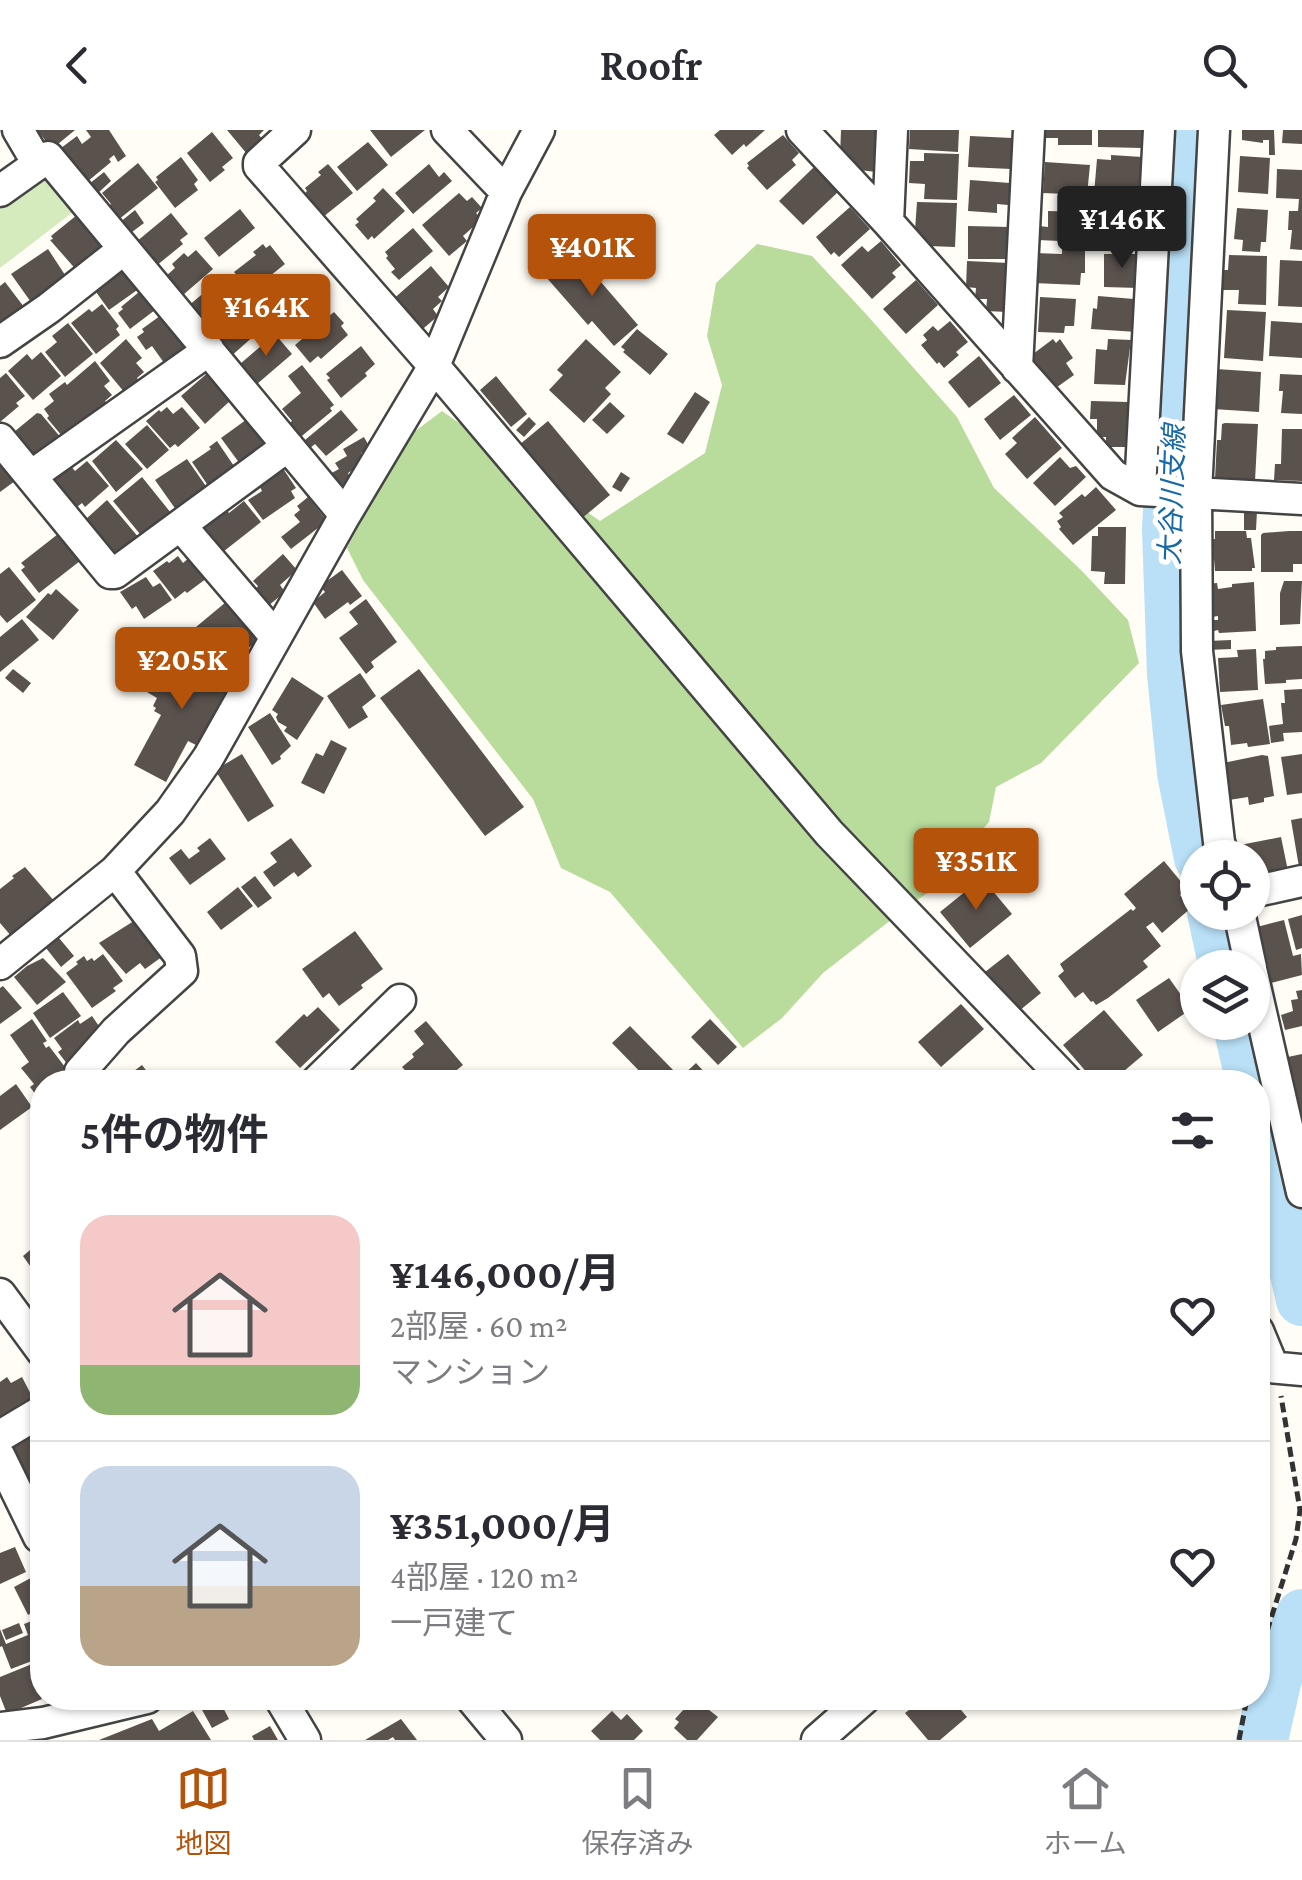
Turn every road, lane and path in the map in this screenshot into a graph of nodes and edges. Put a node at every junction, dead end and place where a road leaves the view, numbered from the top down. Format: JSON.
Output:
{"nodes":[{"id":1,"x":18,"y":130,"type":"edge"},
{"id":2,"x":295,"y":130,"type":"edge"},
{"id":3,"x":447,"y":130,"type":"edge"},
{"id":4,"x":539,"y":130,"type":"edge"},
{"id":5,"x":802,"y":130,"type":"edge"},
{"id":6,"x":892,"y":130,"type":"edge"},
{"id":7,"x":1029,"y":130,"type":"edge"},
{"id":8,"x":1158,"y":130,"type":"edge"},
{"id":9,"x":1214,"y":130,"type":"edge"},
{"id":10,"x":38,"y":164,"type":"junction"},
{"id":11,"x":0,"y":191,"type":"edge"},
{"id":12,"x":506,"y":192,"type":"junction"},
{"id":13,"x":888,"y":222,"type":"junction"},
{"id":14,"x":124,"y":249,"type":"junction"},
{"id":15,"x":0,"y":342,"type":"edge"},
{"id":16,"x":209,"y":350,"type":"junction"},
{"id":17,"x":434,"y":366,"type":"junction"},
{"id":18,"x":1018,"y":368,"type":"junction"},
{"id":19,"x":0,"y":439,"type":"edge"},
{"id":20,"x":288,"y":446,"type":"junction"},
{"id":21,"x":31,"y":476,"type":"junction"},
{"id":22,"x":1167,"y":492,"type":"junction"},
{"id":23,"x":1302,"y":499,"type":"edge"},
{"id":24,"x":345,"y":515,"type":"junction"},
{"id":25,"x":181,"y":526,"type":"junction"},
{"id":26,"x":276,"y":636,"type":"junction"},
{"id":27,"x":1219,"y":840,"type":"edge"},
{"id":28,"x":115,"y":871,"type":"junction"},
{"id":29,"x":1302,"y":881,"type":"edge"},
{"id":30,"x":1270,"y":888,"type":"edge"},
{"id":31,"x":0,"y":964,"type":"edge"},
{"id":32,"x":400,"y":1000,"type":"dead end"},
{"id":33,"x":1268,"y":1040,"type":"edge"},
{"id":34,"x":82,"y":1070,"type":"edge"},
{"id":35,"x":328,"y":1070,"type":"edge"},
{"id":36,"x":1056,"y":1070,"type":"edge"},
{"id":37,"x":1302,"y":1192,"type":"edge"},
{"id":38,"x":0,"y":1294,"type":"edge"},
{"id":39,"x":30,"y":1316,"type":"edge"},
{"id":40,"x":1280,"y":1368,"type":"edge"},
{"id":41,"x":30,"y":1418,"type":"edge"},
{"id":42,"x":0,"y":1436,"type":"edge"},
{"id":43,"x":0,"y":1457,"type":"edge"},
{"id":44,"x":30,"y":1519,"type":"edge"},
{"id":45,"x":1270,"y":1622,"type":"edge"},
{"id":46,"x":110,"y":1710,"type":"edge"},
{"id":47,"x":287,"y":1710,"type":"edge"},
{"id":48,"x":481,"y":1710,"type":"edge"},
{"id":49,"x":851,"y":1710,"type":"edge"},
{"id":50,"x":1245,"y":1710,"type":"edge"},
{"id":51,"x":0,"y":1728,"type":"edge"},
{"id":52,"x":46,"y":1731,"type":"edge"},
{"id":53,"x":305,"y":1740,"type":"edge"},
{"id":54,"x":506,"y":1740,"type":"edge"},
{"id":55,"x":817,"y":1740,"type":"edge"},
{"id":56,"x":1239,"y":1740,"type":"edge"}],
"edges":[{"from":1,"to":10,"type":"street"},
{"from":2,"to":17,"type":"street"},
{"from":3,"to":12,"type":"street"},
{"from":4,"to":12,"type":"street"},
{"from":5,"to":13,"type":"street"},
{"from":6,"to":13,"type":"street"},
{"from":7,"to":18,"type":"street"},
{"from":8,"to":22,"type":"street"},
{"from":9,"to":22,"type":"street"},
{"from":10,"to":11,"type":"street"},
{"from":10,"to":14,"type":"street"},
{"from":12,"to":17,"type":"street"},
{"from":13,"to":18,"type":"street"},
{"from":14,"to":15,"type":"street"},
{"from":14,"to":16,"type":"street"},
{"from":16,"to":20,"type":"street"},
{"from":16,"to":21,"type":"street"},
{"from":17,"to":24,"type":"street"},
{"from":17,"to":36,"type":"street"},
{"from":18,"to":22,"type":"street"},
{"from":19,"to":21,"type":"street"},
{"from":20,"to":24,"type":"street"},
{"from":20,"to":25,"type":"street"},
{"from":21,"to":25,"type":"street"},
{"from":22,"to":23,"type":"street"},
{"from":22,"to":27,"type":"street"},
{"from":24,"to":26,"type":"street"},
{"from":25,"to":26,"type":"street"},
{"from":26,"to":28,"type":"street"},
{"from":28,"to":31,"type":"street"},
{"from":28,"to":34,"type":"street"},
{"from":29,"to":30,"type":"street"},
{"from":32,"to":35,"type":"street"},
{"from":33,"to":37,"type":"street"},
{"from":38,"to":39,"type":"street"},
{"from":40,"to":45,"type":"path"},
{"from":41,"to":42,"type":"street"},
{"from":43,"to":44,"type":"street"},
{"from":46,"to":52,"type":"street"},
{"from":47,"to":53,"type":"street"},
{"from":48,"to":54,"type":"street"},
{"from":49,"to":55,"type":"street"},
{"from":50,"to":56,"type":"path"},
{"from":51,"to":52,"type":"street"}]}
